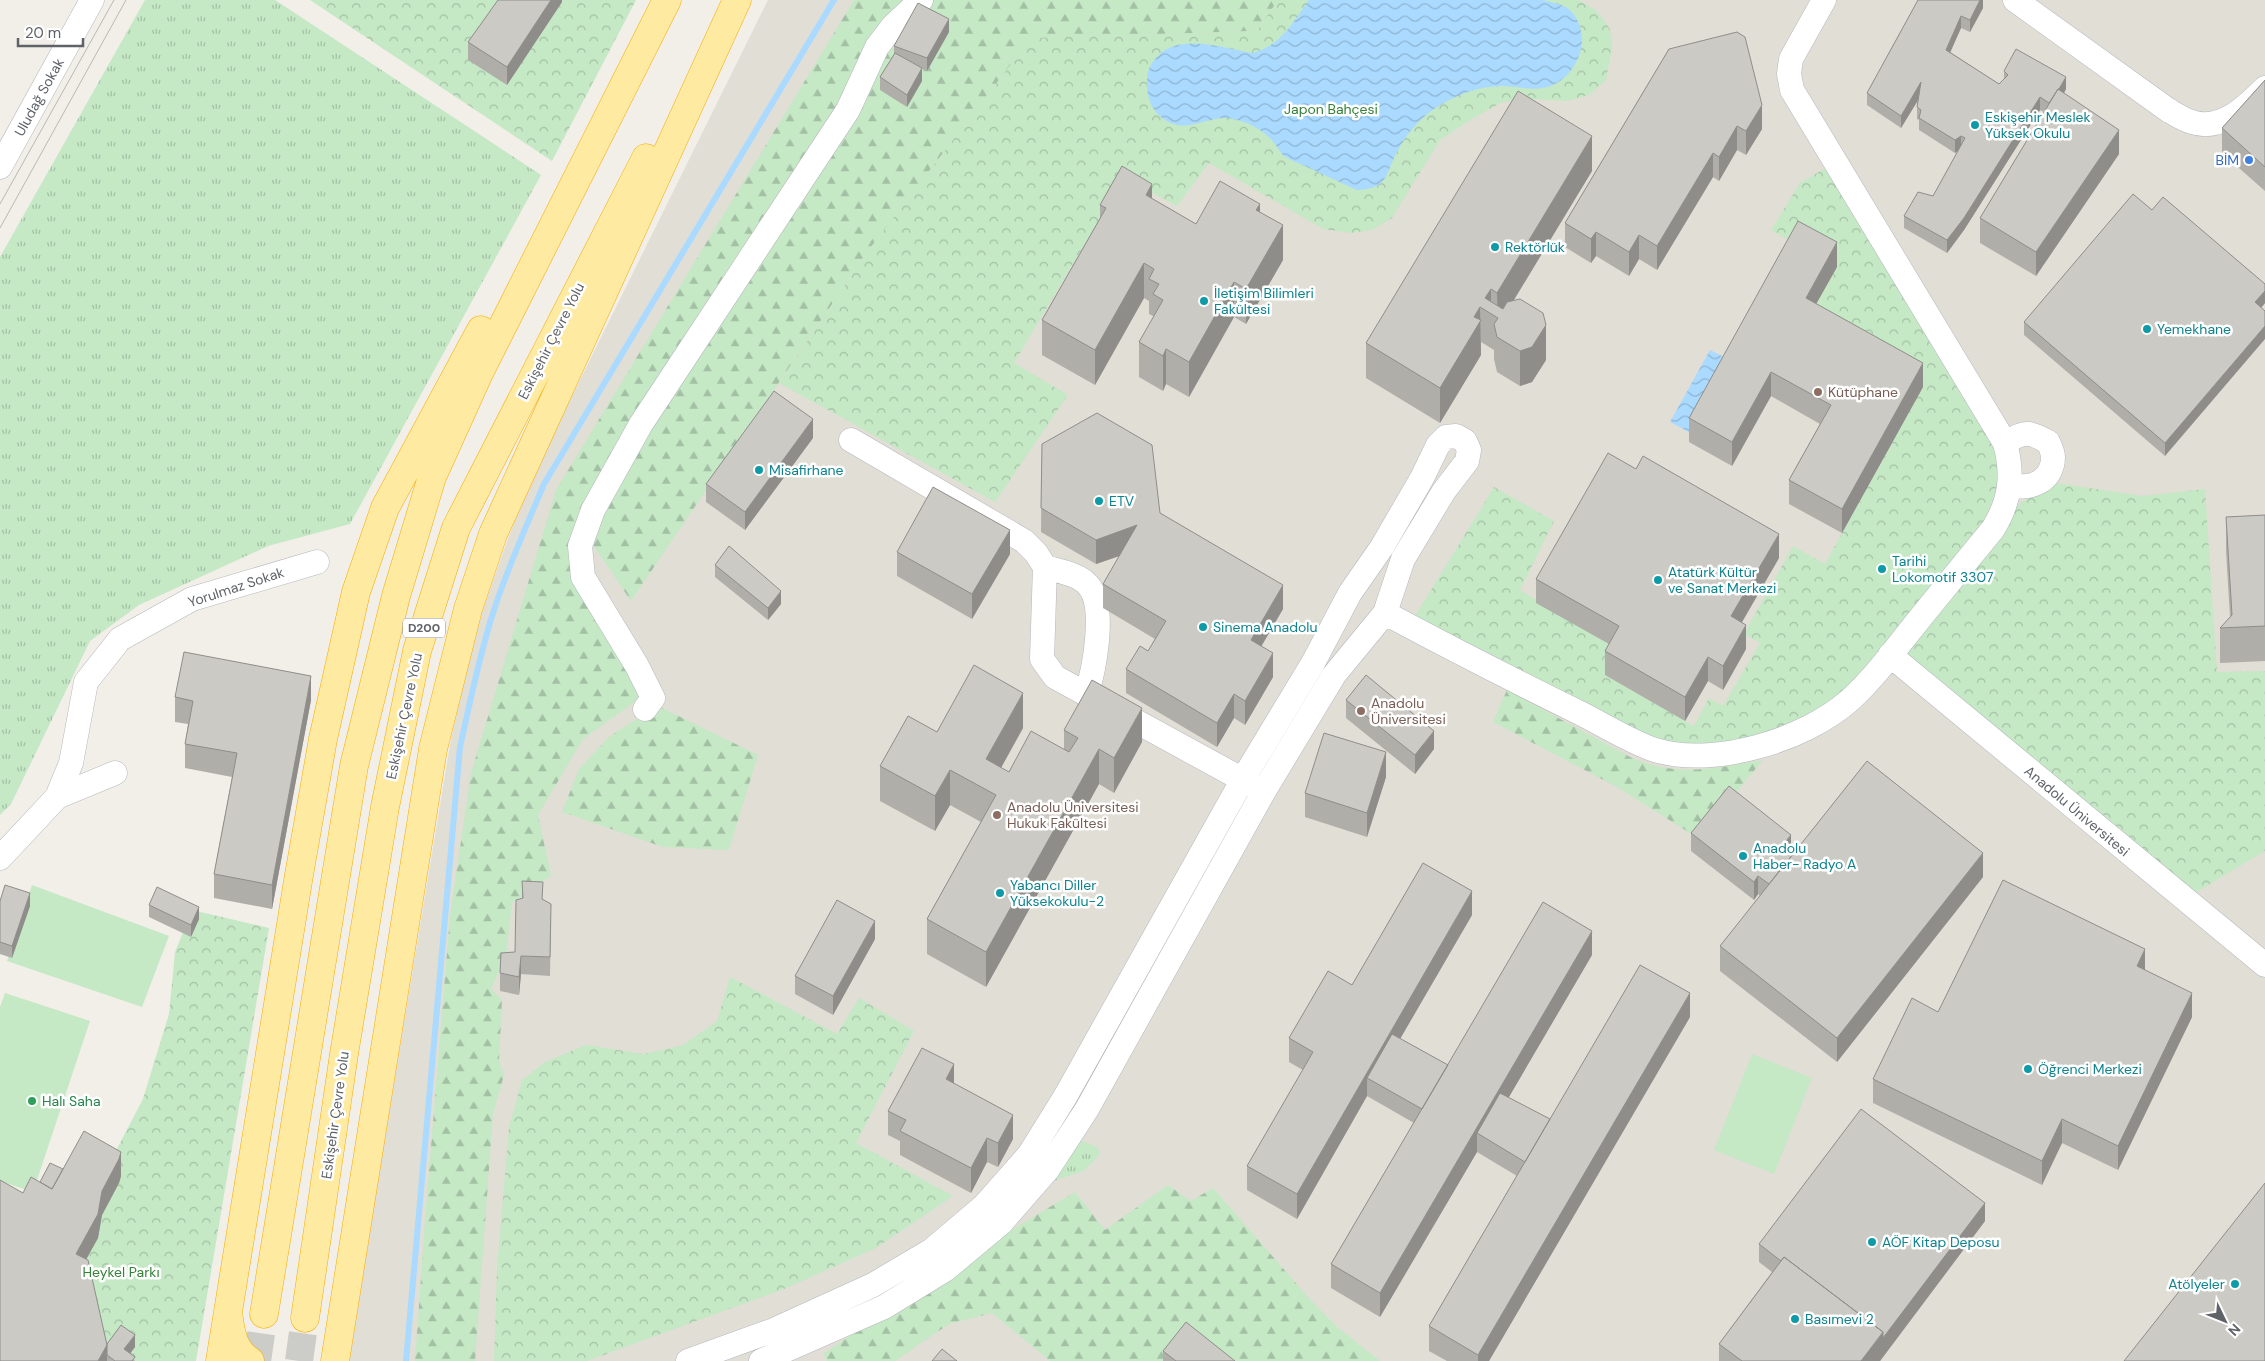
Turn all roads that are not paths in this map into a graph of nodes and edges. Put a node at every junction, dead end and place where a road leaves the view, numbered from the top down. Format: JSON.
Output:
{"nodes":[{"id":1,"x":92,"y":0,"type":"edge"},
{"id":2,"x":667,"y":0,"type":"edge"},
{"id":3,"x":729,"y":0,"type":"edge"},
{"id":4,"x":737,"y":0,"type":"edge"},
{"id":5,"x":920,"y":0,"type":"edge"},
{"id":6,"x":1824,"y":0,"type":"edge"},
{"id":7,"x":2015,"y":0,"type":"edge"},
{"id":8,"x":2265,"y":88,"type":"edge"},
{"id":9,"x":595,"y":140,"type":"junction"},
{"id":10,"x":0,"y":167,"type":"edge"},
{"id":11,"x":851,"y":440,"type":"dead end"},
{"id":12,"x":2006,"y":444,"type":"junction"},
{"id":13,"x":2018,"y":486,"type":"junction"},
{"id":14,"x":317,"y":562,"type":"dead end"},
{"id":15,"x":1046,"y":567,"type":"junction"},
{"id":16,"x":1362,"y":576,"type":"junction"},
{"id":17,"x":1342,"y":609,"type":"junction"},
{"id":18,"x":1384,"y":611,"type":"junction"},
{"id":19,"x":1890,"y":656,"type":"junction"},
{"id":20,"x":1086,"y":695,"type":"junction"},
{"id":21,"x":645,"y":709,"type":"dead end"},
{"id":22,"x":115,"y":773,"type":"dead end"},
{"id":23,"x":1243,"y":779,"type":"junction"},
{"id":24,"x":1264,"y":792,"type":"junction"},
{"id":25,"x":57,"y":797,"type":"junction"},
{"id":26,"x":0,"y":858,"type":"edge"},
{"id":27,"x":2265,"y":965,"type":"edge"},
{"id":28,"x":228,"y":1312,"type":"junction"},
{"id":29,"x":264,"y":1314,"type":"tunnel mouth"},
{"id":30,"x":306,"y":1318,"type":"tunnel mouth"},
{"id":31,"x":788,"y":1324,"type":"junction"},
{"id":32,"x":340,"y":1328,"type":"junction"},
{"id":33,"x":782,"y":1357,"type":"edge"},
{"id":34,"x":220,"y":1361,"type":"edge"},
{"id":35,"x":250,"y":1361,"type":"edge"},
{"id":36,"x":319,"y":1361,"type":"edge"},
{"id":37,"x":335,"y":1361,"type":"edge"},
{"id":38,"x":688,"y":1361,"type":"edge"},
{"id":39,"x":761,"y":1361,"type":"edge"}],
"edges":[{"from":1,"to":10,"type":"street","name":"Uludağ Sokak"},
{"from":2,"to":9,"type":"highway","number":"D200"},
{"from":3,"to":30,"type":"highway","name":"Eskişehir Çevre Yolu","number":"D200"},
{"from":4,"to":32,"type":"highway"},
{"from":5,"to":21,"type":"street"},
{"from":6,"to":12,"type":"street"},
{"from":7,"to":8,"type":"street"},
{"from":9,"to":28,"type":"highway"},
{"from":9,"to":29,"type":"highway","number":"D200"},
{"from":11,"to":15,"type":"street"},
{"from":12,"to":13,"type":"street"},
{"from":12,"to":13,"type":"street"},
{"from":13,"to":19,"type":"street"},
{"from":14,"to":25,"type":"street","name":"Yorulmaz Sokak"},
{"from":15,"to":20,"type":"street"},
{"from":15,"to":20,"type":"street"},
{"from":16,"to":17,"type":"street"},
{"from":16,"to":18,"type":"street"},
{"from":16,"to":18,"type":"street"},
{"from":17,"to":18,"type":"street"},
{"from":17,"to":23,"type":"street"},
{"from":18,"to":19,"type":"street"},
{"from":18,"to":24,"type":"street"},
{"from":19,"to":27,"type":"street","name":"Anadolu Üniversitesi"},
{"from":20,"to":23,"type":"street"},
{"from":22,"to":25,"type":"street"},
{"from":23,"to":24,"type":"street"},
{"from":23,"to":31,"type":"street"},
{"from":24,"to":33,"type":"street"},
{"from":25,"to":26,"type":"street","name":"Yorulmaz Sokak"},
{"from":28,"to":34,"type":"highway"},
{"from":28,"to":35,"type":"highway"},
{"from":31,"to":33,"type":"street"},
{"from":31,"to":38,"type":"street"},
{"from":32,"to":36,"type":"highway"},
{"from":32,"to":37,"type":"highway"},
{"from":33,"to":39,"type":"street"}]}
